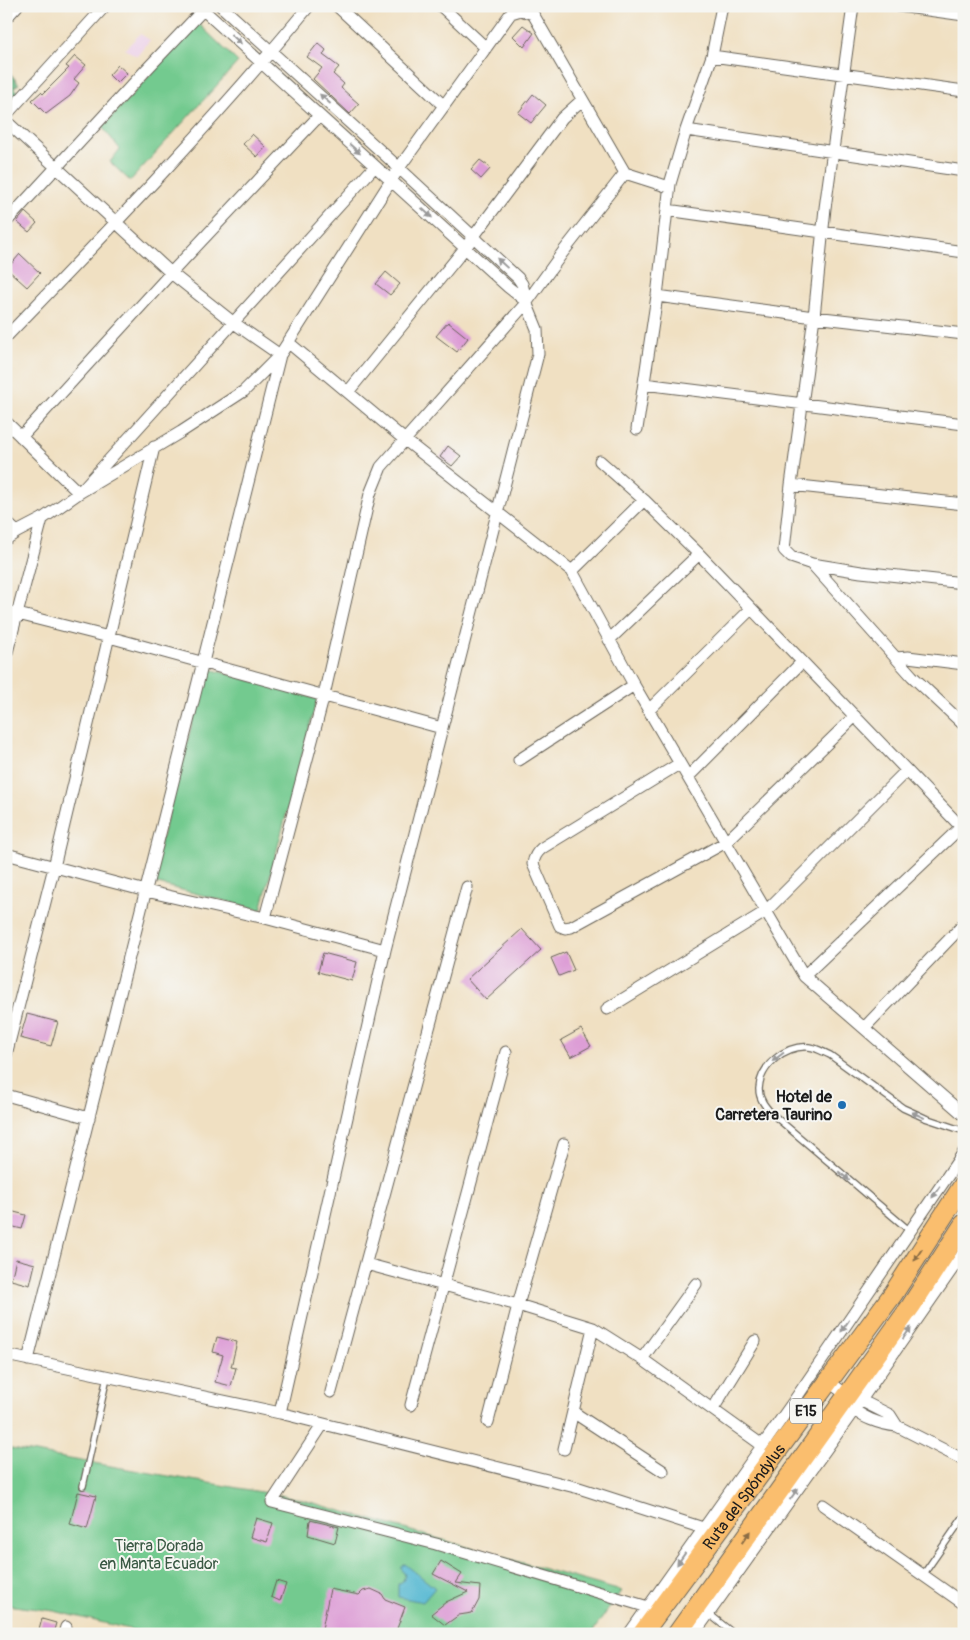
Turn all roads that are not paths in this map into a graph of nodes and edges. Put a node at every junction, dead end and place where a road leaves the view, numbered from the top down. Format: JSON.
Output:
{"nodes":[{"id":1,"x":17,"y":6,"type":"edge"},
{"id":2,"x":105,"y":6,"type":"edge"},
{"id":3,"x":221,"y":6,"type":"edge"},
{"id":4,"x":309,"y":6,"type":"edge"},
{"id":5,"x":337,"y":6,"type":"edge"},
{"id":6,"x":440,"y":6,"type":"edge"},
{"id":7,"x":722,"y":6,"type":"edge"},
{"id":8,"x":853,"y":6,"type":"edge"},
{"id":9,"x":899,"y":6,"type":"edge"},
{"id":10,"x":201,"y":8,"type":"edge"},
{"id":11,"x":507,"y":10,"type":"edge"},
{"id":12,"x":964,"y":15,"type":"edge"},
{"id":13,"x":6,"y":18,"type":"edge"},
{"id":14,"x":486,"y":48,"type":"junction"},
{"id":15,"x":272,"y":51,"type":"junction"},
{"id":16,"x":712,"y":56,"type":"junction"},
{"id":17,"x":262,"y":63,"type":"junction"},
{"id":18,"x":843,"y":75,"type":"junction"},
{"id":19,"x":964,"y":91,"type":"edge"},
{"id":20,"x":582,"y":100,"type":"junction"},
{"id":21,"x":444,"y":106,"type":"junction"},
{"id":22,"x":6,"y":115,"type":"edge"},
{"id":23,"x":319,"y":116,"type":"junction"},
{"id":24,"x":6,"y":121,"type":"edge"},
{"id":25,"x":686,"y":130,"type":"junction"},
{"id":26,"x":832,"y":153,"type":"junction"},
{"id":27,"x":57,"y":166,"type":"junction"},
{"id":28,"x":375,"y":166,"type":"junction"},
{"id":29,"x":399,"y":168,"type":"junction"},
{"id":30,"x":964,"y":171,"type":"edge"},
{"id":31,"x":625,"y":173,"type":"junction"},
{"id":32,"x":391,"y":180,"type":"junction"},
{"id":33,"x":669,"y":188,"type":"junction"},
{"id":34,"x":667,"y":210,"type":"junction"},
{"id":35,"x":6,"y":222,"type":"edge"},
{"id":36,"x":116,"y":222,"type":"junction"},
{"id":37,"x":822,"y":232,"type":"junction"},
{"id":38,"x":474,"y":236,"type":"junction"},
{"id":39,"x":465,"y":248,"type":"junction"},
{"id":40,"x":964,"y":252,"type":"edge"},
{"id":41,"x":171,"y":273,"type":"junction"},
{"id":42,"x":657,"y":296,"type":"junction"},
{"id":43,"x":527,"y":302,"type":"junction"},
{"id":44,"x":814,"y":317,"type":"junction"},
{"id":45,"x":234,"y":323,"type":"junction"},
{"id":46,"x":964,"y":334,"type":"edge"},
{"id":47,"x":6,"y":337,"type":"edge"},
{"id":48,"x":289,"y":343,"type":"junction"},
{"id":49,"x":280,"y":355,"type":"junction"},
{"id":50,"x":644,"y":384,"type":"junction"},
{"id":51,"x":348,"y":392,"type":"junction"},
{"id":52,"x":802,"y":403,"type":"junction"},
{"id":53,"x":6,"y":422,"type":"edge"},
{"id":54,"x":964,"y":424,"type":"edge"},
{"id":55,"x":637,"y":429,"type":"dead end"},
{"id":56,"x":21,"y":437,"type":"junction"},
{"id":57,"x":406,"y":440,"type":"junction"},
{"id":58,"x":154,"y":447,"type":"junction"},
{"id":59,"x":600,"y":461,"type":"dead end"},
{"id":60,"x":791,"y":485,"type":"junction"},
{"id":61,"x":79,"y":493,"type":"junction"},
{"id":62,"x":644,"y":500,"type":"junction"},
{"id":63,"x":964,"y":504,"type":"edge"},
{"id":64,"x":497,"y":512,"type":"junction"},
{"id":65,"x":42,"y":519,"type":"junction"},
{"id":66,"x":6,"y":522,"type":"edge"},
{"id":67,"x":17,"y":532,"type":"junction"},
{"id":68,"x":6,"y":539,"type":"edge"},
{"id":69,"x":699,"y":554,"type":"junction"},
{"id":70,"x":812,"y":564,"type":"junction"},
{"id":71,"x":572,"y":571,"type":"junction"},
{"id":72,"x":964,"y":583,"type":"edge"},
{"id":73,"x":751,"y":609,"type":"junction"},
{"id":74,"x":12,"y":612,"type":"edge"},
{"id":75,"x":109,"y":637,"type":"junction"},
{"id":76,"x":609,"y":640,"type":"junction"},
{"id":77,"x":6,"y":656,"type":"edge"},
{"id":78,"x":896,"y":658,"type":"junction"},
{"id":79,"x":802,"y":662,"type":"junction"},
{"id":80,"x":204,"y":663,"type":"junction"},
{"id":81,"x":964,"y":664,"type":"edge"},
{"id":82,"x":634,"y":685,"type":"junction"},
{"id":83,"x":324,"y":695,"type":"junction"},
{"id":84,"x":649,"y":710,"type":"junction"},
{"id":85,"x":855,"y":716,"type":"junction"},
{"id":86,"x":964,"y":725,"type":"edge"},
{"id":87,"x":442,"y":728,"type":"junction"},
{"id":88,"x":519,"y":760,"type":"dead end"},
{"id":89,"x":679,"y":764,"type":"junction"},
{"id":90,"x":906,"y":771,"type":"junction"},
{"id":91,"x":688,"y":777,"type":"junction"},
{"id":92,"x":962,"y":828,"type":"edge"},
{"id":93,"x":726,"y":842,"type":"junction"},
{"id":94,"x":6,"y":854,"type":"edge"},
{"id":95,"x":54,"y":867,"type":"junction"},
{"id":96,"x":467,"y":887,"type":"dead end"},
{"id":97,"x":146,"y":891,"type":"junction"},
{"id":98,"x":765,"y":912,"type":"junction"},
{"id":99,"x":266,"y":918,"type":"junction"},
{"id":100,"x":964,"y":924,"type":"edge"},
{"id":101,"x":385,"y":950,"type":"junction"},
{"id":102,"x":804,"y":976,"type":"junction"},
{"id":103,"x":608,"y":1010,"type":"dead end"},
{"id":104,"x":864,"y":1028,"type":"junction"},
{"id":105,"x":506,"y":1052,"type":"dead end"},
{"id":106,"x":6,"y":1055,"type":"edge"},
{"id":107,"x":6,"y":1095,"type":"edge"},
{"id":108,"x":964,"y":1115,"type":"edge"},
{"id":109,"x":89,"y":1118,"type":"junction"},
{"id":110,"x":964,"y":1131,"type":"edge"},
{"id":111,"x":564,"y":1144,"type":"dead end"},
{"id":112,"x":964,"y":1152,"type":"edge"},
{"id":113,"x":964,"y":1184,"type":"edge"},
{"id":114,"x":964,"y":1224,"type":"edge"},
{"id":115,"x":910,"y":1231,"type":"junction"},
{"id":116,"x":964,"y":1252,"type":"edge"},
{"id":117,"x":366,"y":1264,"type":"junction"},
{"id":118,"x":696,"y":1284,"type":"dead end"},
{"id":119,"x":443,"y":1286,"type":"junction"},
{"id":120,"x":518,"y":1305,"type":"junction"},
{"id":121,"x":593,"y":1328,"type":"junction"},
{"id":122,"x":754,"y":1341,"type":"dead end"},
{"id":123,"x":6,"y":1355,"type":"edge"},
{"id":124,"x":642,"y":1359,"type":"junction"},
{"id":125,"x":28,"y":1360,"type":"junction"},
{"id":126,"x":107,"y":1376,"type":"junction"},
{"id":127,"x":821,"y":1376,"type":"junction"},
{"id":128,"x":331,"y":1392,"type":"dead end"},
{"id":129,"x":854,"y":1402,"type":"junction"},
{"id":130,"x":410,"y":1405,"type":"dead end"},
{"id":131,"x":713,"y":1409,"type":"junction"},
{"id":132,"x":573,"y":1412,"type":"junction"},
{"id":133,"x":280,"y":1413,"type":"junction"},
{"id":134,"x":488,"y":1422,"type":"dead end"},
{"id":135,"x":323,"y":1424,"type":"junction"},
{"id":136,"x":762,"y":1445,"type":"junction"},
{"id":137,"x":564,"y":1449,"type":"dead end"},
{"id":138,"x":964,"y":1460,"type":"edge"},
{"id":139,"x":663,"y":1471,"type":"dead end"},
{"id":140,"x":83,"y":1486,"type":"dead end"},
{"id":141,"x":823,"y":1505,"type":"dead end"},
{"id":142,"x":964,"y":1516,"type":"edge"},
{"id":143,"x":703,"y":1528,"type":"junction"},
{"id":144,"x":923,"y":1576,"type":"junction"},
{"id":145,"x":964,"y":1604,"type":"edge"},
{"id":146,"x":648,"y":1607,"type":"junction"},
{"id":147,"x":708,"y":1613,"type":"junction"},
{"id":148,"x":629,"y":1634,"type":"edge"},
{"id":149,"x":642,"y":1634,"type":"edge"},
{"id":150,"x":677,"y":1634,"type":"edge"},
{"id":151,"x":694,"y":1634,"type":"edge"},
{"id":152,"x":734,"y":1634,"type":"edge"}],
"edges":[{"from":1,"to":13,"type":"street"},
{"from":2,"to":22,"type":"street"},
{"from":3,"to":15,"type":"street"},
{"from":4,"to":15,"type":"street"},
{"from":5,"to":21,"type":"street"},
{"from":6,"to":14,"type":"street"},
{"from":7,"to":16,"type":"street"},
{"from":8,"to":18,"type":"street"},
{"from":9,"to":12,"type":"street"},
{"from":10,"to":17,"type":"street","one_way":true},
{"from":10,"to":27,"type":"street"},
{"from":11,"to":14,"type":"street"},
{"from":11,"to":20,"type":"street"},
{"from":14,"to":21,"type":"street"},
{"from":15,"to":17,"type":"street"},
{"from":29,"to":15,"type":"street","one_way":true},
{"from":16,"to":18,"type":"street"},
{"from":16,"to":25,"type":"street"},
{"from":17,"to":23,"type":"street"},
{"from":17,"to":36,"type":"street"},
{"from":18,"to":19,"type":"street"},
{"from":18,"to":26,"type":"street"},
{"from":20,"to":31,"type":"street"},
{"from":20,"to":38,"type":"street"},
{"from":21,"to":29,"type":"street"},
{"from":23,"to":28,"type":"street","one_way":true},
{"from":23,"to":41,"type":"street"},
{"from":24,"to":27,"type":"street"},
{"from":25,"to":26,"type":"street"},
{"from":25,"to":33,"type":"street"},
{"from":26,"to":30,"type":"street"},
{"from":26,"to":37,"type":"street"},
{"from":27,"to":35,"type":"street"},
{"from":27,"to":36,"type":"street"},
{"from":28,"to":32,"type":"street"},
{"from":28,"to":45,"type":"street"},
{"from":29,"to":32,"type":"street"},
{"from":29,"to":38,"type":"street"},
{"from":31,"to":33,"type":"street"},
{"from":31,"to":43,"type":"street"},
{"from":32,"to":39,"type":"street","one_way":true},
{"from":32,"to":48,"type":"street"},
{"from":33,"to":34,"type":"street"},
{"from":34,"to":37,"type":"street"},
{"from":34,"to":42,"type":"street"},
{"from":36,"to":41,"type":"street"},
{"from":36,"to":47,"type":"street"},
{"from":37,"to":40,"type":"street"},
{"from":37,"to":44,"type":"street"},
{"from":38,"to":39,"type":"street"},
{"from":43,"to":38,"type":"street","one_way":true},
{"from":39,"to":43,"type":"street"},
{"from":39,"to":51,"type":"street"},
{"from":41,"to":45,"type":"street"},
{"from":41,"to":56,"type":"street"},
{"from":42,"to":44,"type":"street"},
{"from":42,"to":50,"type":"street"},
{"from":43,"to":57,"type":"street"},
{"from":43,"to":64,"type":"street"},
{"from":44,"to":46,"type":"street"},
{"from":44,"to":52,"type":"street"},
{"from":45,"to":49,"type":"street"},
{"from":45,"to":61,"type":"street"},
{"from":48,"to":49,"type":"street"},
{"from":48,"to":51,"type":"street"},
{"from":49,"to":58,"type":"street"},
{"from":49,"to":80,"type":"street"},
{"from":50,"to":52,"type":"street"},
{"from":50,"to":55,"type":"street"},
{"from":51,"to":57,"type":"street"},
{"from":52,"to":54,"type":"street"},
{"from":52,"to":60,"type":"street"},
{"from":53,"to":56,"type":"street"},
{"from":56,"to":61,"type":"street"},
{"from":57,"to":64,"type":"street"},
{"from":57,"to":83,"type":"street"},
{"from":58,"to":61,"type":"street"},
{"from":58,"to":75,"type":"street"},
{"from":59,"to":62,"type":"street"},
{"from":60,"to":63,"type":"street"},
{"from":60,"to":70,"type":"street"},
{"from":61,"to":65,"type":"street"},
{"from":62,"to":69,"type":"street"},
{"from":62,"to":71,"type":"street"},
{"from":64,"to":71,"type":"street"},
{"from":64,"to":87,"type":"street"},
{"from":65,"to":67,"type":"street"},
{"from":65,"to":74,"type":"street"},
{"from":66,"to":67,"type":"street"},
{"from":67,"to":68,"type":"street"},
{"from":69,"to":73,"type":"street"},
{"from":69,"to":76,"type":"street"},
{"from":70,"to":72,"type":"street"},
{"from":70,"to":78,"type":"street"},
{"from":71,"to":76,"type":"street"},
{"from":73,"to":79,"type":"street"},
{"from":73,"to":84,"type":"street"},
{"from":74,"to":75,"type":"street"},
{"from":74,"to":77,"type":"street"},
{"from":75,"to":80,"type":"street"},
{"from":75,"to":95,"type":"street"},
{"from":76,"to":82,"type":"street"},
{"from":78,"to":81,"type":"street"},
{"from":78,"to":86,"type":"street"},
{"from":79,"to":85,"type":"street"},
{"from":79,"to":91,"type":"street"},
{"from":80,"to":83,"type":"street"},
{"from":80,"to":97,"type":"street"},
{"from":82,"to":84,"type":"street"},
{"from":82,"to":88,"type":"street"},
{"from":83,"to":87,"type":"street"},
{"from":83,"to":99,"type":"street"},
{"from":84,"to":89,"type":"street"},
{"from":85,"to":90,"type":"street"},
{"from":85,"to":93,"type":"street"},
{"from":87,"to":101,"type":"street"},
{"from":89,"to":91,"type":"street"},
{"from":89,"to":93,"type":"street"},
{"from":90,"to":92,"type":"street"},
{"from":90,"to":98,"type":"street"},
{"from":91,"to":93,"type":"street"},
{"from":92,"to":102,"type":"street"},
{"from":93,"to":98,"type":"street"},
{"from":94,"to":95,"type":"street"},
{"from":95,"to":97,"type":"street"},
{"from":95,"to":106,"type":"street"},
{"from":96,"to":117,"type":"street"},
{"from":97,"to":99,"type":"street"},
{"from":97,"to":109,"type":"street"},
{"from":98,"to":102,"type":"street"},
{"from":98,"to":103,"type":"street"},
{"from":99,"to":101,"type":"street"},
{"from":100,"to":104,"type":"street"},
{"from":101,"to":133,"type":"street"},
{"from":102,"to":104,"type":"street"},
{"from":104,"to":108,"type":"street"},
{"from":105,"to":119,"type":"street"},
{"from":107,"to":109,"type":"street"},
{"from":109,"to":125,"type":"street"},
{"from":110,"to":115,"type":"lane","one_way":true},
{"from":111,"to":120,"type":"street"},
{"from":112,"to":115,"type":"street","one_way":true},
{"from":113,"to":127,"type":"highway","name":"Ruta del Spóndylus","number":"E15","one_way":true},
{"from":114,"to":129,"type":"highway","name":"Ruta del Spóndylus","number":"E15"},
{"from":115,"to":127,"type":"street","one_way":true},
{"from":129,"to":116,"type":"street","one_way":true},
{"from":117,"to":119,"type":"street"},
{"from":117,"to":128,"type":"street"},
{"from":118,"to":124,"type":"street"},
{"from":119,"to":120,"type":"street"},
{"from":119,"to":130,"type":"street"},
{"from":120,"to":121,"type":"street"},
{"from":120,"to":134,"type":"street"},
{"from":121,"to":124,"type":"street"},
{"from":121,"to":132,"type":"street"},
{"from":122,"to":131,"type":"street"},
{"from":123,"to":125,"type":"street"},
{"from":124,"to":131,"type":"street"},
{"from":125,"to":126,"type":"street"},
{"from":126,"to":133,"type":"street"},
{"from":126,"to":140,"type":"lane"},
{"from":127,"to":129,"type":"street"},
{"from":127,"to":136,"type":"street"},
{"from":127,"to":149,"type":"highway","name":"Ruta del Spóndylus","number":"E15"},
{"from":129,"to":138,"type":"street"},
{"from":147,"to":129,"type":"street","one_way":true},
{"from":150,"to":129,"type":"highway","name":"Ruta del Spóndylus","number":"E15","one_way":true},
{"from":131,"to":136,"type":"street"},
{"from":132,"to":137,"type":"street"},
{"from":132,"to":139,"type":"street"},
{"from":133,"to":135,"type":"street"},
{"from":135,"to":143,"type":"street"},
{"from":135,"to":146,"type":"street"},
{"from":136,"to":143,"type":"street"},
{"from":141,"to":144,"type":"street"},
{"from":142,"to":144,"type":"lane"},
{"from":143,"to":146,"type":"street","one_way":true},
{"from":144,"to":145,"type":"street"},
{"from":146,"to":148,"type":"street"},
{"from":147,"to":151,"type":"street"},
{"from":147,"to":152,"type":"lane"}]}
